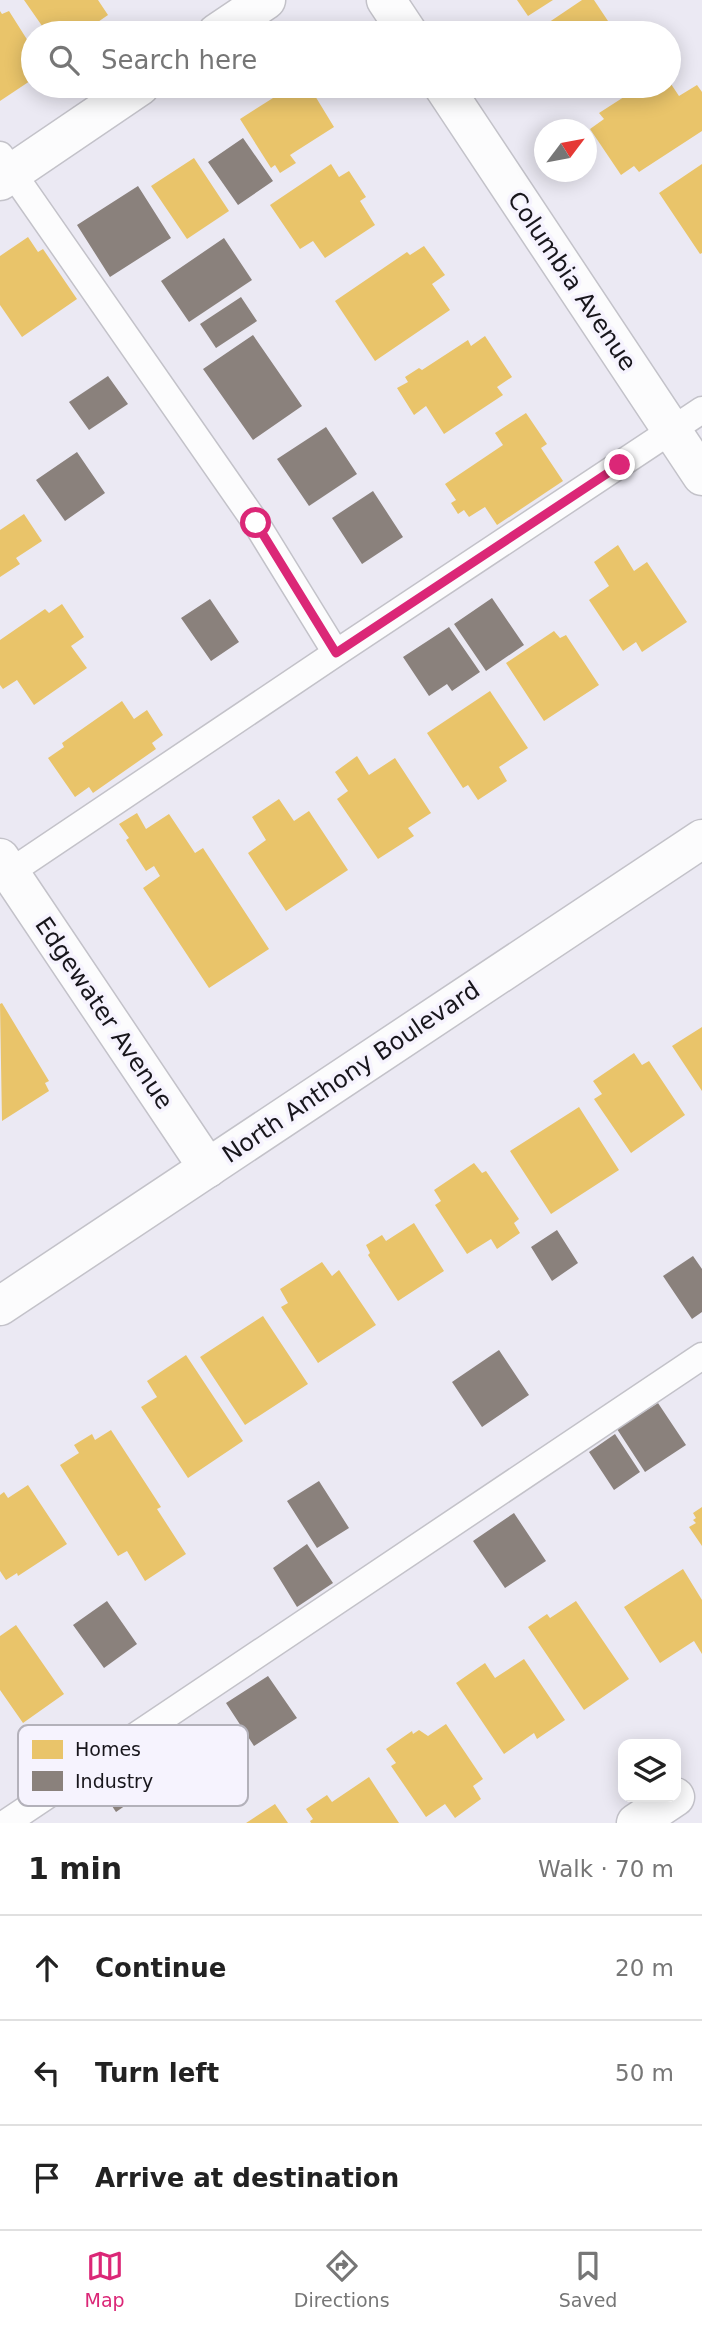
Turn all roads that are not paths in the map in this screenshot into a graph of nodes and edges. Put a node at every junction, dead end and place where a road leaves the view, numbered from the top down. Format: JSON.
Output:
{"nodes":[{"id":1,"x":266,"y":0,"type":"edge"},
{"id":2,"x":386,"y":0,"type":"edge"},
{"id":3,"x":235,"y":21,"type":"edge"},
{"id":4,"x":400,"y":21,"type":"edge"},
{"id":5,"x":121,"y":98,"type":"edge"},
{"id":6,"x":452,"y":98,"type":"edge"},
{"id":7,"x":4,"y":170,"type":"edge"},
{"id":8,"x":687,"y":421,"type":"edge"},
{"id":9,"x":702,"y":476,"type":"edge"},
{"id":10,"x":336,"y":653,"type":"junction"},
{"id":11,"x":702,"y":839,"type":"edge"},
{"id":12,"x":3,"y":870,"type":"edge"},
{"id":13,"x":208,"y":1168,"type":"junction"},
{"id":14,"x":0,"y":1306,"type":"edge"},
{"id":15,"x":702,"y":1356,"type":"edge"},
{"id":16,"x":152,"y":1725,"type":"edge"},
{"id":17,"x":702,"y":1779,"type":"edge"},
{"id":18,"x":681,"y":1793,"type":"edge"},
{"id":19,"x":668,"y":1802,"type":"edge"},
{"id":20,"x":31,"y":1806,"type":"edge"},
{"id":21,"x":6,"y":1823,"type":"edge"},
{"id":22,"x":636,"y":1823,"type":"edge"}],
"edges":[{"from":1,"to":3,"type":"street"},
{"from":2,"to":4,"type":"street"},
{"from":5,"to":7,"type":"street"},
{"from":6,"to":8,"type":"street","name":"Columbia Avenue"},
{"from":7,"to":10,"type":"lane"},
{"from":8,"to":9,"type":"street","name":"Columbia Avenue"},
{"from":8,"to":10,"type":"lane"},
{"from":10,"to":12,"type":"lane"},
{"from":11,"to":13,"type":"street","name":"North Anthony Boulevard"},
{"from":12,"to":13,"type":"street","name":"Edgewater Avenue"},
{"from":13,"to":14,"type":"street","name":"North Anthony Boulevard"},
{"from":15,"to":16,"type":"lane"},
{"from":17,"to":18,"type":"street"},
{"from":19,"to":22,"type":"street"},
{"from":20,"to":21,"type":"lane"}]}
